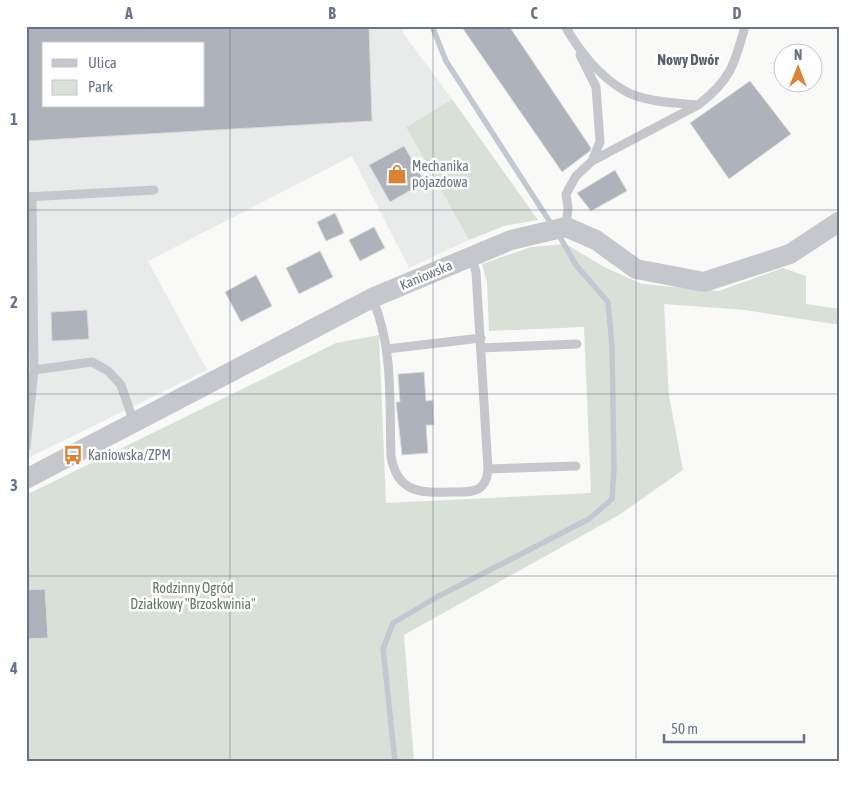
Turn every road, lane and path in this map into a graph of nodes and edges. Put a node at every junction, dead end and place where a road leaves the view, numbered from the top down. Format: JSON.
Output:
{"nodes":[{"id":1,"x":565,"y":26,"type":"edge"},
{"id":2,"x":745,"y":26,"type":"edge"},
{"id":3,"x":576,"y":47,"type":"junction"},
{"id":4,"x":698,"y":105,"type":"junction"},
{"id":5,"x":592,"y":160,"type":"junction"},
{"id":6,"x":154,"y":190,"type":"dead end"},
{"id":7,"x":29,"y":197,"type":"edge"},
{"id":8,"x":840,"y":221,"type":"edge"},
{"id":9,"x":566,"y":227,"type":"junction"},
{"id":10,"x":471,"y":256,"type":"junction"},
{"id":11,"x":372,"y":298,"type":"junction"},
{"id":12,"x":481,"y":343,"type":"junction"},
{"id":13,"x":577,"y":344,"type":"dead end"},
{"id":14,"x":387,"y":349,"type":"junction"},
{"id":15,"x":34,"y":370,"type":"junction"},
{"id":16,"x":134,"y":423,"type":"junction"},
{"id":17,"x":26,"y":447,"type":"edge"},
{"id":18,"x":576,"y":466,"type":"dead end"},
{"id":19,"x":488,"y":469,"type":"junction"},
{"id":20,"x":26,"y":479,"type":"edge"}],
"edges":[{"from":1,"to":3,"type":"lane"},
{"from":2,"to":4,"type":"lane"},
{"from":3,"to":4,"type":"lane"},
{"from":3,"to":5,"type":"lane"},
{"from":4,"to":5,"type":"lane"},
{"from":5,"to":9,"type":"lane"},
{"from":6,"to":7,"type":"lane"},
{"from":7,"to":15,"type":"lane"},
{"from":8,"to":9,"type":"street"},
{"from":9,"to":10,"type":"street","name":"Kaniowska"},
{"from":10,"to":11,"type":"street","name":"Kaniowska"},
{"from":10,"to":12,"type":"lane"},
{"from":11,"to":14,"type":"lane"},
{"from":11,"to":16,"type":"street","name":"Kaniowska"},
{"from":12,"to":13,"type":"lane"},
{"from":12,"to":14,"type":"lane"},
{"from":12,"to":19,"type":"lane"},
{"from":14,"to":19,"type":"lane"},
{"from":15,"to":16,"type":"lane"},
{"from":15,"to":17,"type":"lane"},
{"from":16,"to":20,"type":"street","name":"Kaniowska"},
{"from":18,"to":19,"type":"lane"}]}
